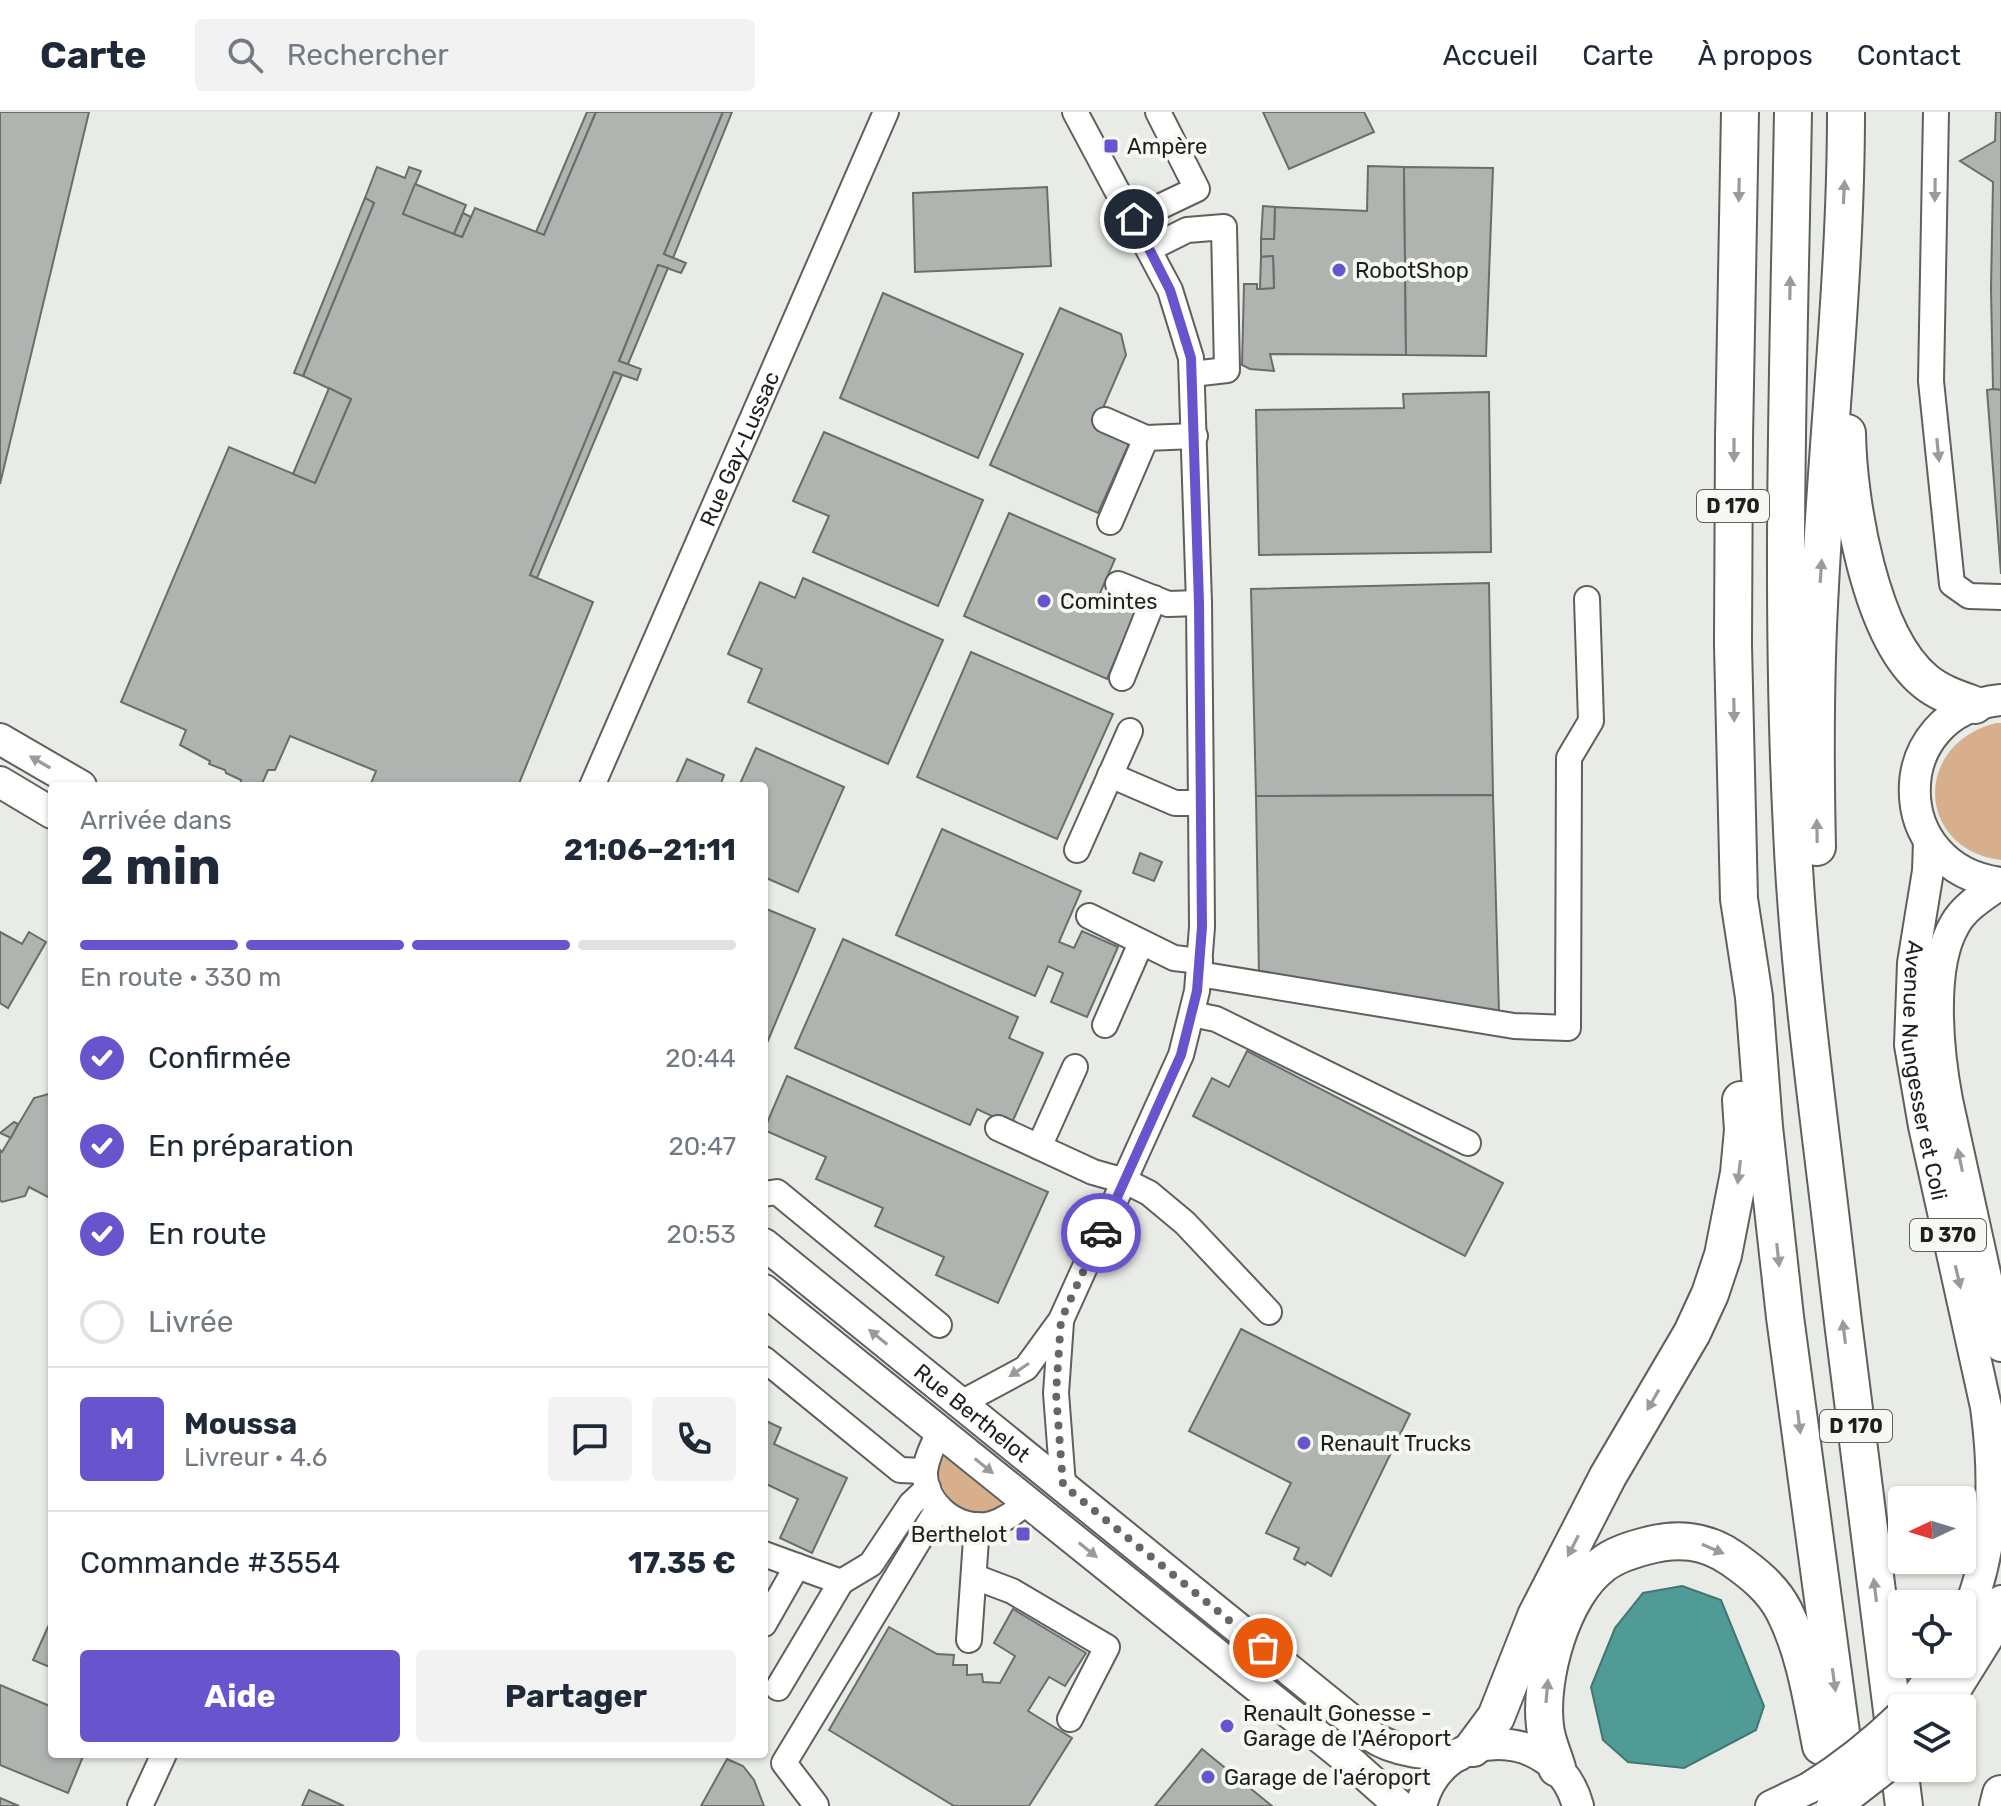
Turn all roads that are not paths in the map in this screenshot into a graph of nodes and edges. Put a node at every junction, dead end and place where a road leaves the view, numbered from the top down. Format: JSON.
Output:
{"nodes":[{"id":1,"x":886,"y":112,"type":"edge"},
{"id":2,"x":1075,"y":112,"type":"edge"},
{"id":3,"x":1158,"y":112,"type":"edge"},
{"id":4,"x":1740,"y":112,"type":"edge"},
{"id":5,"x":1793,"y":112,"type":"edge"},
{"id":6,"x":1846,"y":112,"type":"edge"},
{"id":7,"x":1936,"y":112,"type":"edge"},
{"id":8,"x":1134,"y":219,"type":"junction"},
{"id":9,"x":1149,"y":249,"type":"junction"},
{"id":10,"x":1840,"y":270,"type":"junction"},
{"id":11,"x":1192,"y":374,"type":"junction"},
{"id":12,"x":1105,"y":420,"type":"dead end"},
{"id":13,"x":1195,"y":436,"type":"junction"},
{"id":14,"x":1146,"y":438,"type":"junction"},
{"id":15,"x":1110,"y":522,"type":"dead end"},
{"id":16,"x":1118,"y":584,"type":"dead end"},
{"id":17,"x":2001,"y":597,"type":"edge"},
{"id":18,"x":1154,"y":598,"type":"junction"},
{"id":19,"x":1587,"y":599,"type":"dead end"},
{"id":20,"x":1199,"y":603,"type":"junction"},
{"id":21,"x":1122,"y":678,"type":"dead end"},
{"id":22,"x":1988,"y":702,"type":"edge"},
{"id":23,"x":1130,"y":731,"type":"dead end"},
{"id":24,"x":0,"y":739,"type":"edge"},
{"id":25,"x":1110,"y":775,"type":"junction"},
{"id":26,"x":0,"y":782,"type":"edge"},
{"id":27,"x":74,"y":782,"type":"edge"},
{"id":28,"x":594,"y":782,"type":"edge"},
{"id":29,"x":1201,"y":803,"type":"junction"},
{"id":30,"x":48,"y":811,"type":"edge"},
{"id":31,"x":1929,"y":841,"type":"junction"},
{"id":32,"x":1077,"y":850,"type":"dead end"},
{"id":33,"x":2001,"y":883,"type":"edge"},
{"id":34,"x":1739,"y":899,"type":"junction"},
{"id":35,"x":1089,"y":916,"type":"dead end"},
{"id":36,"x":1141,"y":943,"type":"junction"},
{"id":37,"x":1199,"y":968,"type":"junction"},
{"id":38,"x":1192,"y":1014,"type":"junction"},
{"id":39,"x":1105,"y":1025,"type":"dead end"},
{"id":40,"x":1810,"y":1046,"type":"junction"},
{"id":41,"x":1075,"y":1067,"type":"dead end"},
{"id":42,"x":998,"y":1128,"type":"dead end"},
{"id":43,"x":1468,"y":1143,"type":"dead end"},
{"id":44,"x":1039,"y":1147,"type":"junction"},
{"id":45,"x":1125,"y":1181,"type":"junction"},
{"id":46,"x":768,"y":1193,"type":"edge"},
{"id":47,"x":768,"y":1247,"type":"edge"},
{"id":48,"x":768,"y":1293,"type":"edge"},
{"id":49,"x":1269,"y":1312,"type":"dead end"},
{"id":50,"x":1061,"y":1320,"type":"junction"},
{"id":51,"x":939,"y":1325,"type":"dead end"},
{"id":52,"x":2001,"y":1346,"type":"edge"},
{"id":53,"x":768,"y":1362,"type":"edge"},
{"id":54,"x":961,"y":1403,"type":"junction"},
{"id":55,"x":940,"y":1430,"type":"junction"},
{"id":56,"x":1063,"y":1485,"type":"junction"},
{"id":57,"x":931,"y":1489,"type":"junction"},
{"id":58,"x":1028,"y":1501,"type":"junction"},
{"id":59,"x":977,"y":1525,"type":"junction"},
{"id":60,"x":768,"y":1555,"type":"edge"},
{"id":61,"x":797,"y":1566,"type":"junction"},
{"id":62,"x":975,"y":1577,"type":"junction"},
{"id":63,"x":841,"y":1582,"type":"junction"},
{"id":64,"x":1974,"y":1590,"type":"edge"},
{"id":65,"x":2001,"y":1601,"type":"edge"},
{"id":66,"x":768,"y":1617,"type":"edge"},
{"id":67,"x":969,"y":1640,"type":"dead end"},
{"id":68,"x":778,"y":1688,"type":"dead end"},
{"id":69,"x":1931,"y":1694,"type":"edge"},
{"id":70,"x":1070,"y":1719,"type":"dead end"},
{"id":71,"x":1888,"y":1731,"type":"edge"},
{"id":72,"x":1466,"y":1752,"type":"junction"},
{"id":73,"x":774,"y":1757,"type":"edge"},
{"id":74,"x":162,"y":1758,"type":"edge"},
{"id":75,"x":1888,"y":1766,"type":"edge"},
{"id":76,"x":1557,"y":1768,"type":"junction"},
{"id":77,"x":2001,"y":1794,"type":"edge"},
{"id":78,"x":1825,"y":1800,"type":"edge"},
{"id":79,"x":1579,"y":1804,"type":"edge"},
{"id":80,"x":140,"y":1806,"type":"edge"},
{"id":81,"x":817,"y":1806,"type":"edge"},
{"id":82,"x":1400,"y":1806,"type":"edge"},
{"id":83,"x":1421,"y":1806,"type":"edge"},
{"id":84,"x":1771,"y":1806,"type":"edge"},
{"id":85,"x":1851,"y":1806,"type":"edge"},
{"id":86,"x":1904,"y":1806,"type":"edge"},
{"id":87,"x":1998,"y":1806,"type":"edge"}],
"edges":[{"from":1,"to":28,"type":"street","name":"Rue Gay-Lussac"},
{"from":2,"to":8,"type":"street"},
{"from":3,"to":8,"type":"street"},
{"from":4,"to":34,"type":"highway","number":"D 170","one_way":true},
{"from":40,"to":5,"type":"highway","number":"D 170","one_way":true},
{"from":10,"to":6,"type":"highway","one_way":true},
{"from":7,"to":17,"type":"street","one_way":true},
{"from":8,"to":9,"type":"street"},
{"from":9,"to":11,"type":"street"},
{"from":9,"to":11,"type":"street"},
{"from":10,"to":22,"type":"highway"},
{"from":40,"to":10,"type":"highway","one_way":true},
{"from":11,"to":13,"type":"street"},
{"from":12,"to":14,"type":"street"},
{"from":13,"to":14,"type":"street"},
{"from":13,"to":20,"type":"street"},
{"from":14,"to":15,"type":"street"},
{"from":16,"to":18,"type":"street"},
{"from":18,"to":20,"type":"street"},
{"from":18,"to":21,"type":"street"},
{"from":19,"to":37,"type":"street"},
{"from":20,"to":29,"type":"street"},
{"from":22,"to":31,"type":"main road"},
{"from":23,"to":25,"type":"street"},
{"from":27,"to":24,"type":"main road","one_way":true},
{"from":25,"to":29,"type":"street"},
{"from":25,"to":32,"type":"street"},
{"from":26,"to":30,"type":"main road"},
{"from":29,"to":37,"type":"street"},
{"from":31,"to":33,"type":"main road"},
{"from":31,"to":64,"type":"main road","name":"Avenue Nungesser et Coli","number":"D 370","one_way":true},
{"from":52,"to":33,"type":"main road","name":"Avenue Nungesser et Coli","number":"D 370","one_way":true},
{"from":34,"to":72,"type":"highway","one_way":true},
{"from":34,"to":85,"type":"highway","number":"D 170","one_way":true},
{"from":35,"to":36,"type":"street"},
{"from":36,"to":37,"type":"street"},
{"from":36,"to":39,"type":"street"},
{"from":37,"to":38,"type":"street"},
{"from":38,"to":43,"type":"street"},
{"from":38,"to":45,"type":"street"},
{"from":86,"to":40,"type":"highway","number":"D 170","one_way":true},
{"from":41,"to":44,"type":"street"},
{"from":42,"to":44,"type":"street"},
{"from":44,"to":45,"type":"street"},
{"from":45,"to":49,"type":"street"},
{"from":45,"to":50,"type":"street"},
{"from":46,"to":51,"type":"street"},
{"from":54,"to":47,"type":"main road","name":"Rue Berthelot","one_way":true},
{"from":48,"to":55,"type":"main road","name":"Rue Berthelot"},
{"from":50,"to":54,"type":"street","one_way":true},
{"from":50,"to":56,"type":"street"},
{"from":53,"to":57,"type":"street"},
{"from":54,"to":56,"type":"main road","name":"Rue Berthelot"},
{"from":55,"to":57,"type":"street"},
{"from":55,"to":58,"type":"main road","name":"Rue Berthelot","one_way":true},
{"from":56,"to":72,"type":"main road","name":"Rue Berthelot"},
{"from":57,"to":59,"type":"street"},
{"from":57,"to":63,"type":"street"},
{"from":57,"to":73,"type":"street"},
{"from":58,"to":59,"type":"street"},
{"from":58,"to":82,"type":"main road","name":"Rue Berthelot","one_way":true},
{"from":59,"to":62,"type":"street"},
{"from":60,"to":61,"type":"street"},
{"from":61,"to":63,"type":"street"},
{"from":61,"to":66,"type":"street"},
{"from":62,"to":67,"type":"street"},
{"from":62,"to":70,"type":"street"},
{"from":63,"to":68,"type":"street"},
{"from":65,"to":69,"type":"main road"},
{"from":71,"to":78,"type":"main road","bridge":true},
{"from":72,"to":76,"type":"main road","name":"Rue Berthelot"},
{"from":72,"to":83,"type":"main road"},
{"from":73,"to":81,"type":"street"},
{"from":74,"to":80,"type":"street"},
{"from":75,"to":78,"type":"main road","bridge":true},
{"from":76,"to":78,"type":"highway","one_way":true},
{"from":76,"to":79,"type":"main road"},
{"from":77,"to":87,"type":"highway"},
{"from":78,"to":84,"type":"main road"}]}
